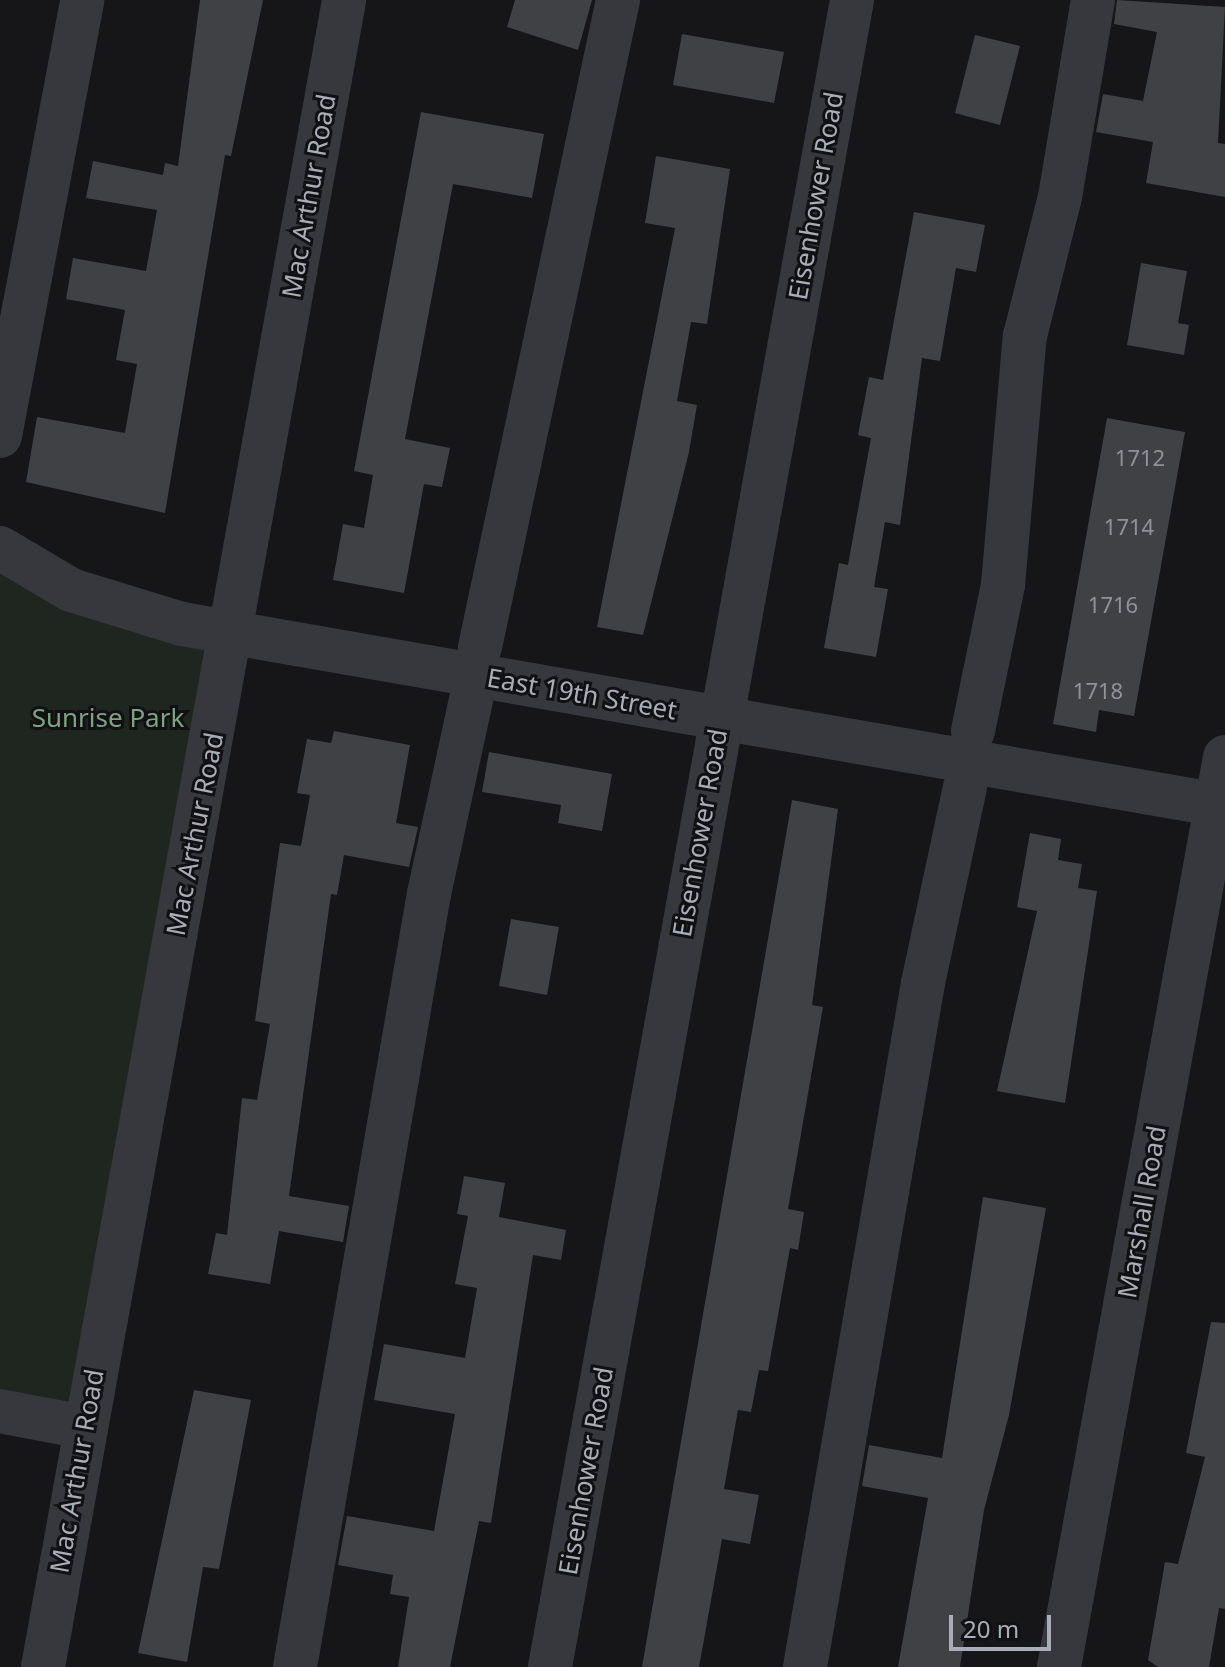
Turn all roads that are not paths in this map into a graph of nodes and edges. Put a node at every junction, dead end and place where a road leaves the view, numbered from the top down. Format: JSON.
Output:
{"nodes":[{"id":1,"x":82,"y":0,"type":"edge"},
{"id":2,"x":344,"y":0,"type":"edge"},
{"id":3,"x":618,"y":0,"type":"edge"},
{"id":4,"x":852,"y":0,"type":"edge"},
{"id":5,"x":1093,"y":0,"type":"edge"},
{"id":6,"x":0,"y":436,"type":"edge"},
{"id":7,"x":0,"y":548,"type":"edge"},
{"id":8,"x":232,"y":633,"type":"junction"},
{"id":9,"x":480,"y":647,"type":"dead end"},
{"id":10,"x":471,"y":699,"type":"dead end"},
{"id":11,"x":721,"y":718,"type":"junction"},
{"id":12,"x":973,"y":731,"type":"dead end"},
{"id":13,"x":1225,"y":757,"type":"edge"},
{"id":14,"x":965,"y":787,"type":"dead end"},
{"id":15,"x":1220,"y":806,"type":"edge"},
{"id":16,"x":0,"y":1411,"type":"edge"},
{"id":17,"x":84,"y":1427,"type":"junction"},
{"id":18,"x":43,"y":1667,"type":"edge"},
{"id":19,"x":295,"y":1667,"type":"edge"},
{"id":20,"x":550,"y":1667,"type":"edge"},
{"id":21,"x":805,"y":1667,"type":"edge"},
{"id":22,"x":1059,"y":1667,"type":"edge"}],
"edges":[{"from":1,"to":6,"type":"street"},
{"from":2,"to":8,"type":"street","name":"Mac Arthur Road"},
{"from":3,"to":9,"type":"street"},
{"from":4,"to":11,"type":"street","name":"Eisenhower Road"},
{"from":5,"to":12,"type":"street"},
{"from":7,"to":8,"type":"street","name":"East 19th Street"},
{"from":8,"to":11,"type":"street","name":"East 19th Street"},
{"from":8,"to":17,"type":"street","name":"Mac Arthur Road"},
{"from":10,"to":19,"type":"street"},
{"from":11,"to":15,"type":"street","name":"East 19th Street"},
{"from":11,"to":20,"type":"street","name":"Eisenhower Road"},
{"from":13,"to":15,"type":"street","name":"Marshall Road"},
{"from":14,"to":21,"type":"street"},
{"from":15,"to":22,"type":"street","name":"Marshall Road"},
{"from":16,"to":17,"type":"street"},
{"from":17,"to":18,"type":"street","name":"Mac Arthur Road"}]}
